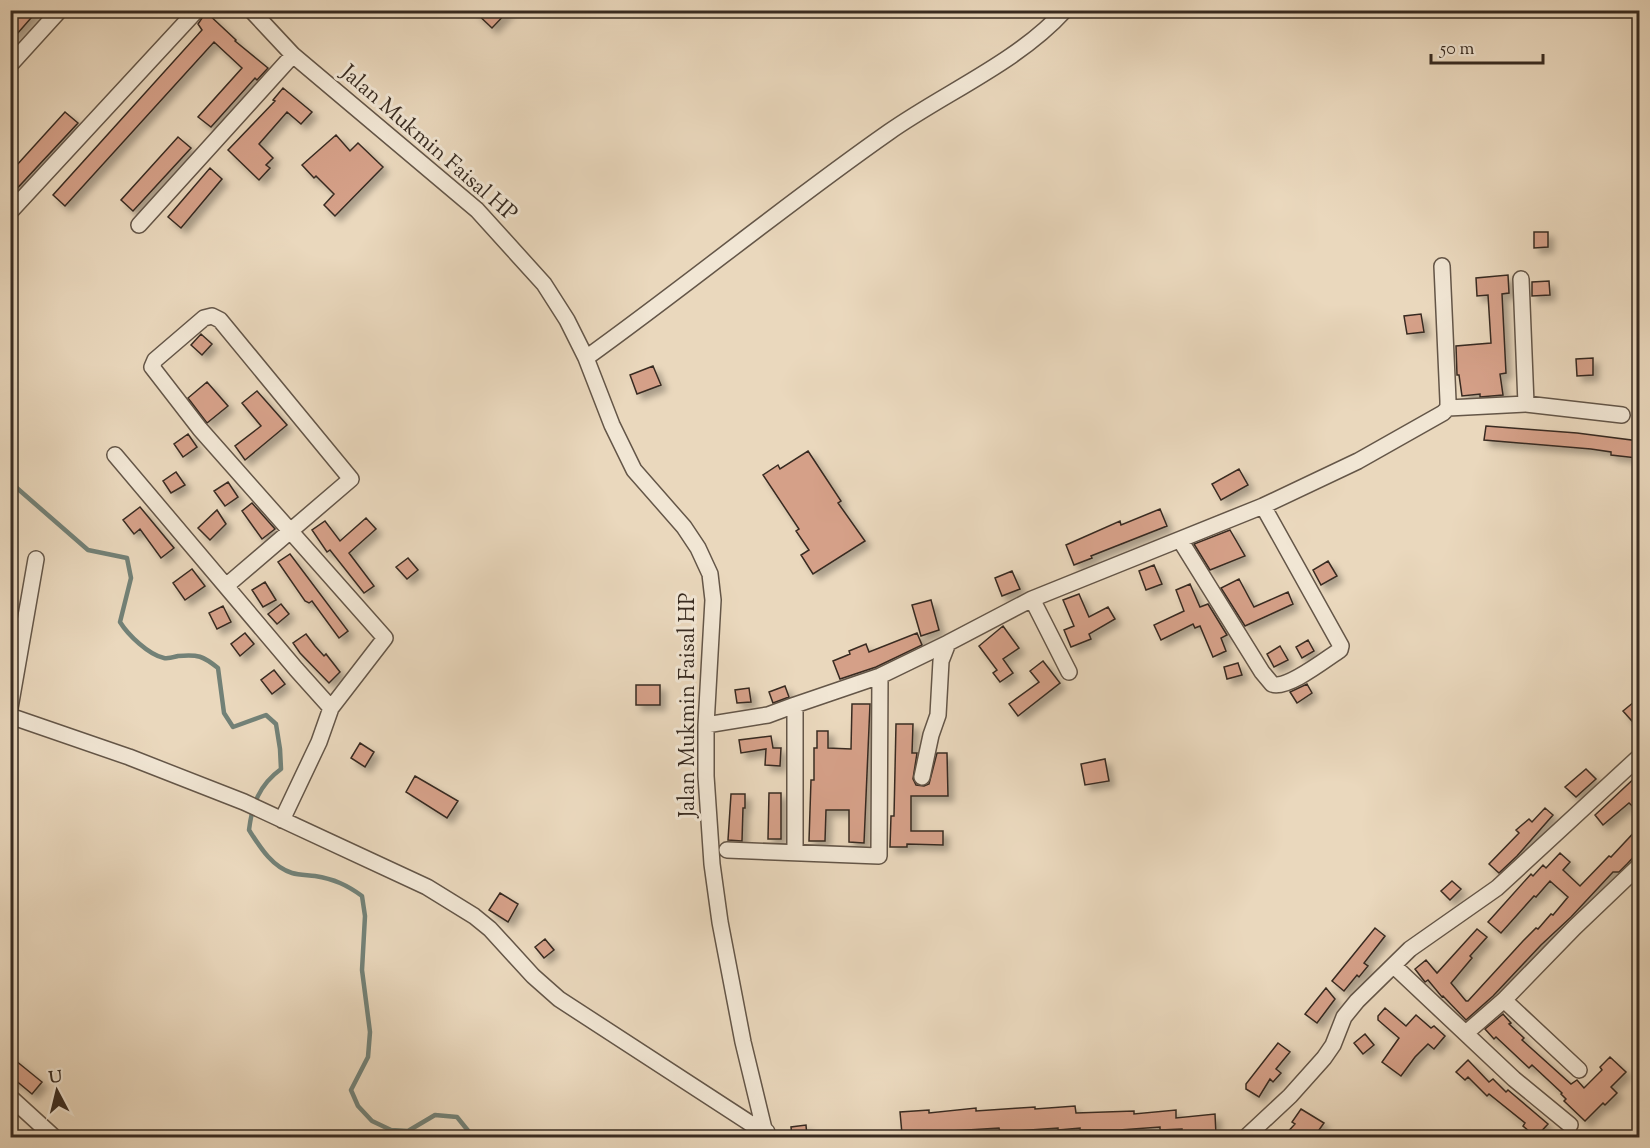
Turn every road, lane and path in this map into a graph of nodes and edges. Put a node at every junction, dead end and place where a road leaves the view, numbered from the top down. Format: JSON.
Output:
{"nodes":[{"id":1,"x":60,"y":10,"type":"edge"},
{"id":2,"x":197,"y":10,"type":"edge"},
{"id":3,"x":251,"y":10,"type":"edge"},
{"id":4,"x":1065,"y":10,"type":"edge"},
{"id":5,"x":293,"y":55,"type":"junction"},
{"id":6,"x":10,"y":65,"type":"edge"},
{"id":7,"x":10,"y":212,"type":"edge"},
{"id":8,"x":139,"y":225,"type":"dead end"},
{"id":9,"x":1442,"y":266,"type":"dead end"},
{"id":10,"x":1521,"y":279,"type":"dead end"},
{"id":11,"x":586,"y":358,"type":"junction"},
{"id":12,"x":1526,"y":404,"type":"junction"},
{"id":13,"x":1448,"y":408,"type":"junction"},
{"id":14,"x":1622,"y":415,"type":"dead end"},
{"id":15,"x":115,"y":455,"type":"dead end"},
{"id":16,"x":1263,"y":506,"type":"junction"},
{"id":17,"x":290,"y":531,"type":"junction"},
{"id":18,"x":1180,"y":540,"type":"junction"},
{"id":19,"x":36,"y":559,"type":"dead end"},
{"id":20,"x":226,"y":586,"type":"junction"},
{"id":21,"x":1032,"y":599,"type":"junction"},
{"id":22,"x":948,"y":643,"type":"junction"},
{"id":23,"x":1069,"y":672,"type":"dead end"},
{"id":24,"x":880,"y":676,"type":"junction"},
{"id":25,"x":795,"y":705,"type":"junction"},
{"id":26,"x":10,"y":708,"type":"edge"},
{"id":27,"x":332,"y":708,"type":"junction"},
{"id":28,"x":10,"y":716,"type":"edge"},
{"id":29,"x":706,"y":725,"type":"junction"},
{"id":30,"x":1640,"y":756,"type":"edge"},
{"id":31,"x":922,"y":777,"type":"dead end"},
{"id":32,"x":282,"y":820,"type":"junction"},
{"id":33,"x":727,"y":850,"type":"dead end"},
{"id":34,"x":795,"y":853,"type":"junction"},
{"id":35,"x":1640,"y":865,"type":"edge"},
{"id":36,"x":1394,"y":966,"type":"junction"},
{"id":37,"x":1504,"y":1000,"type":"junction"},
{"id":38,"x":1466,"y":1033,"type":"junction"},
{"id":39,"x":1579,"y":1070,"type":"dead end"},
{"id":40,"x":10,"y":1097,"type":"edge"},
{"id":41,"x":1570,"y":1125,"type":"dead end"},
{"id":42,"x":765,"y":1135,"type":"edge"},
{"id":43,"x":56,"y":1137,"type":"edge"},
{"id":44,"x":1245,"y":1137,"type":"edge"}],
"edges":[{"from":1,"to":6,"type":"street"},
{"from":2,"to":7,"type":"street"},
{"from":3,"to":5,"type":"street","name":"Jalan Mukmin Faisal HP"},
{"from":4,"to":11,"type":"street"},
{"from":5,"to":8,"type":"street"},
{"from":5,"to":11,"type":"street","name":"Jalan Mukmin Faisal HP"},
{"from":9,"to":13,"type":"street"},
{"from":10,"to":12,"type":"street"},
{"from":11,"to":29,"type":"street","name":"Jalan Mukmin Faisal HP"},
{"from":12,"to":13,"type":"street"},
{"from":12,"to":14,"type":"street"},
{"from":13,"to":16,"type":"street"},
{"from":15,"to":20,"type":"street"},
{"from":16,"to":18,"type":"street"},
{"from":16,"to":18,"type":"street"},
{"from":17,"to":17,"type":"street"},
{"from":17,"to":20,"type":"street"},
{"from":17,"to":27,"type":"street"},
{"from":18,"to":21,"type":"street"},
{"from":19,"to":26,"type":"street"},
{"from":20,"to":27,"type":"street"},
{"from":21,"to":22,"type":"street"},
{"from":21,"to":23,"type":"street"},
{"from":22,"to":24,"type":"street"},
{"from":22,"to":31,"type":"street"},
{"from":24,"to":25,"type":"street"},
{"from":24,"to":34,"type":"street"},
{"from":25,"to":29,"type":"street"},
{"from":25,"to":34,"type":"street"},
{"from":27,"to":32,"type":"street"},
{"from":28,"to":32,"type":"street"},
{"from":29,"to":42,"type":"street","name":"Jalan Mukmin Faisal HP"},
{"from":30,"to":36,"type":"street"},
{"from":32,"to":42,"type":"street"},
{"from":33,"to":34,"type":"street"},
{"from":35,"to":37,"type":"street"},
{"from":36,"to":38,"type":"street"},
{"from":36,"to":44,"type":"street"},
{"from":37,"to":38,"type":"street"},
{"from":37,"to":39,"type":"street"},
{"from":38,"to":41,"type":"street"},
{"from":40,"to":43,"type":"street"}]}
